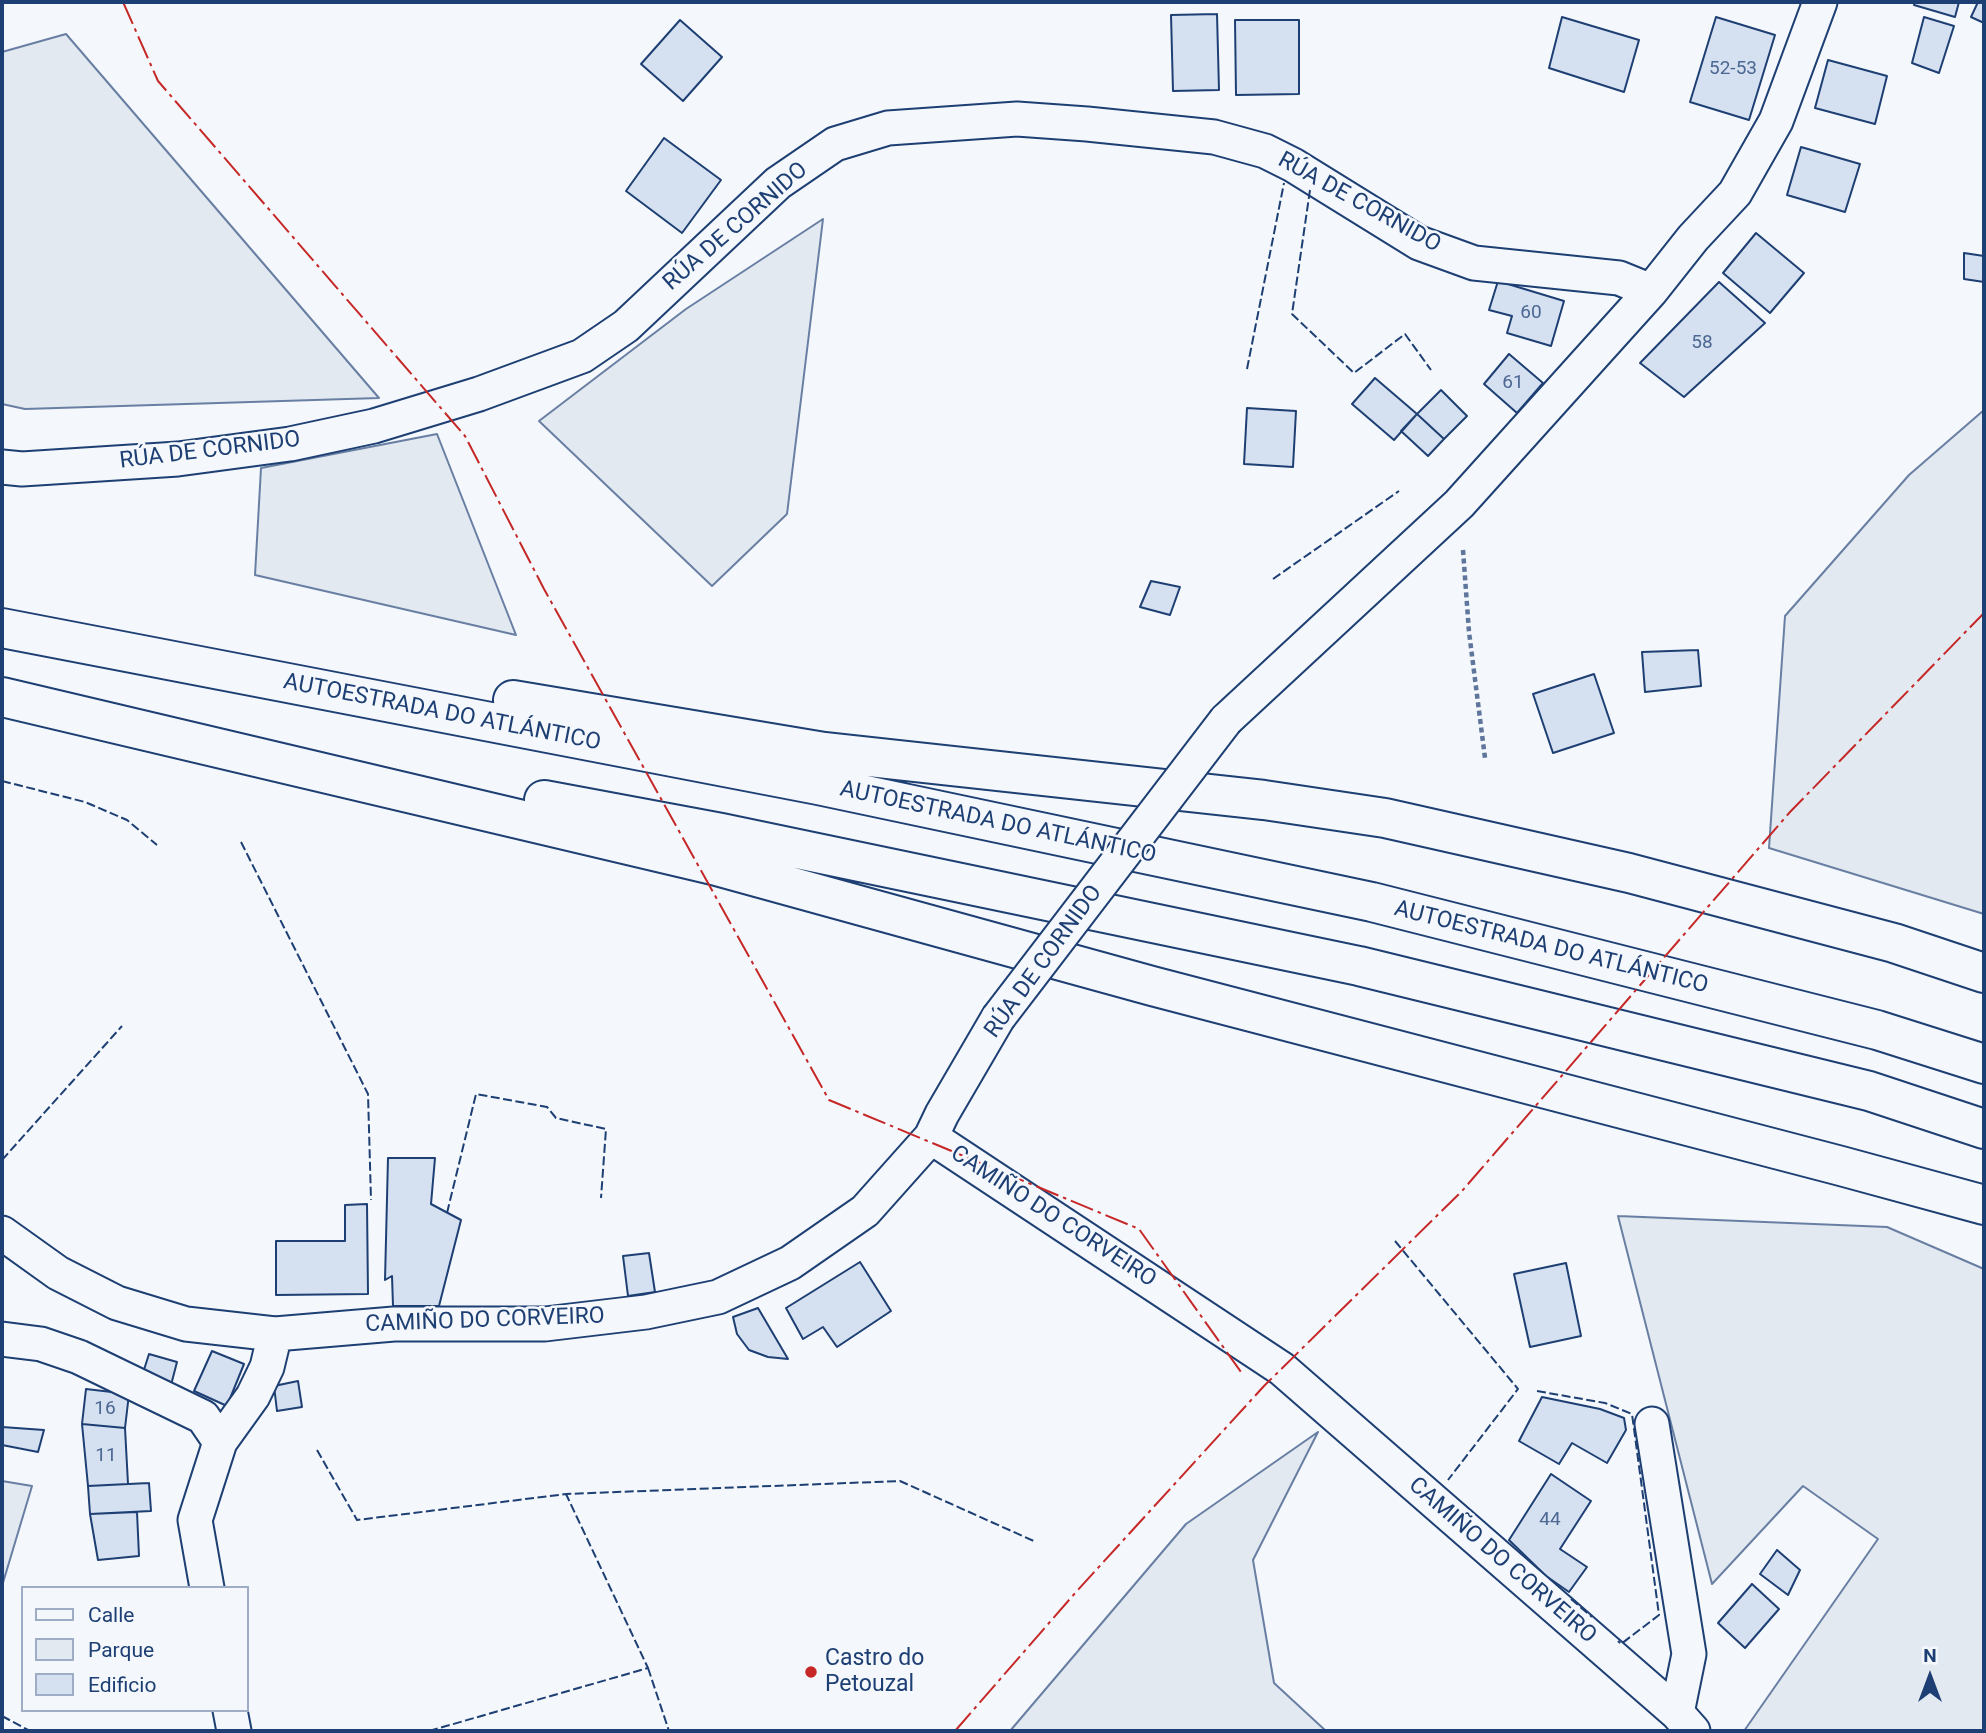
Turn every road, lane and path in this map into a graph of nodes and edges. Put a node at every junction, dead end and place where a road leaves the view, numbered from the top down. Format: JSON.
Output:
{"nodes":[{"id":1,"x":1820,"y":2,"type":"edge"},
{"id":2,"x":1651,"y":291,"type":"junction"},
{"id":3,"x":2,"y":467,"type":"edge"},
{"id":4,"x":1460,"y":504,"type":"junction"},
{"id":5,"x":2,"y":615,"type":"edge"},
{"id":6,"x":2,"y":628,"type":"edge"},
{"id":7,"x":2,"y":697,"type":"edge"},
{"id":8,"x":1485,"y":758,"type":"dead end"},
{"id":9,"x":1984,"y":973,"type":"edge"},
{"id":10,"x":1984,"y":1064,"type":"edge"},
{"id":11,"x":1984,"y":1129,"type":"edge"},
{"id":12,"x":931,"y":1137,"type":"junction"},
{"id":13,"x":1984,"y":1205,"type":"edge"},
{"id":14,"x":2,"y":1233,"type":"edge"},
{"id":15,"x":275,"y":1334,"type":"junction"},
{"id":16,"x":2,"y":1339,"type":"edge"},
{"id":17,"x":1652,"y":1424,"type":"dead end"},
{"id":18,"x":220,"y":1442,"type":"junction"},
{"id":19,"x":207,"y":1586,"type":"edge"},
{"id":20,"x":230,"y":1712,"type":"edge"},
{"id":21,"x":1685,"y":1722,"type":"edge"},
{"id":22,"x":234,"y":1731,"type":"edge"}],
"edges":[{"from":1,"to":2,"type":"street"},
{"from":2,"to":3,"type":"street","name":"RÚA DE CORNIDO"},
{"from":2,"to":4,"type":"street","name":"RÚA DE CORNIDO"},
{"from":4,"to":8,"type":"path"},
{"from":4,"to":12,"type":"street","name":"RÚA DE CORNIDO","bridge":true},
{"from":5,"to":9,"type":"highway"},
{"from":6,"to":10,"type":"highway","name":"AUTOESTRADA DO ATLÁNTICO"},
{"from":7,"to":11,"type":"highway"},
{"from":7,"to":13,"type":"highway"},
{"from":12,"to":15,"type":"street","name":"CAMIÑO DO CORVEIRO"},
{"from":12,"to":21,"type":"street","name":"CAMIÑO DO CORVEIRO"},
{"from":14,"to":15,"type":"street","name":"CAMIÑO DO CORVEIRO"},
{"from":15,"to":18,"type":"street"},
{"from":16,"to":18,"type":"street"},
{"from":17,"to":21,"type":"street"},
{"from":18,"to":19,"type":"street"},
{"from":20,"to":22,"type":"street"}]}
